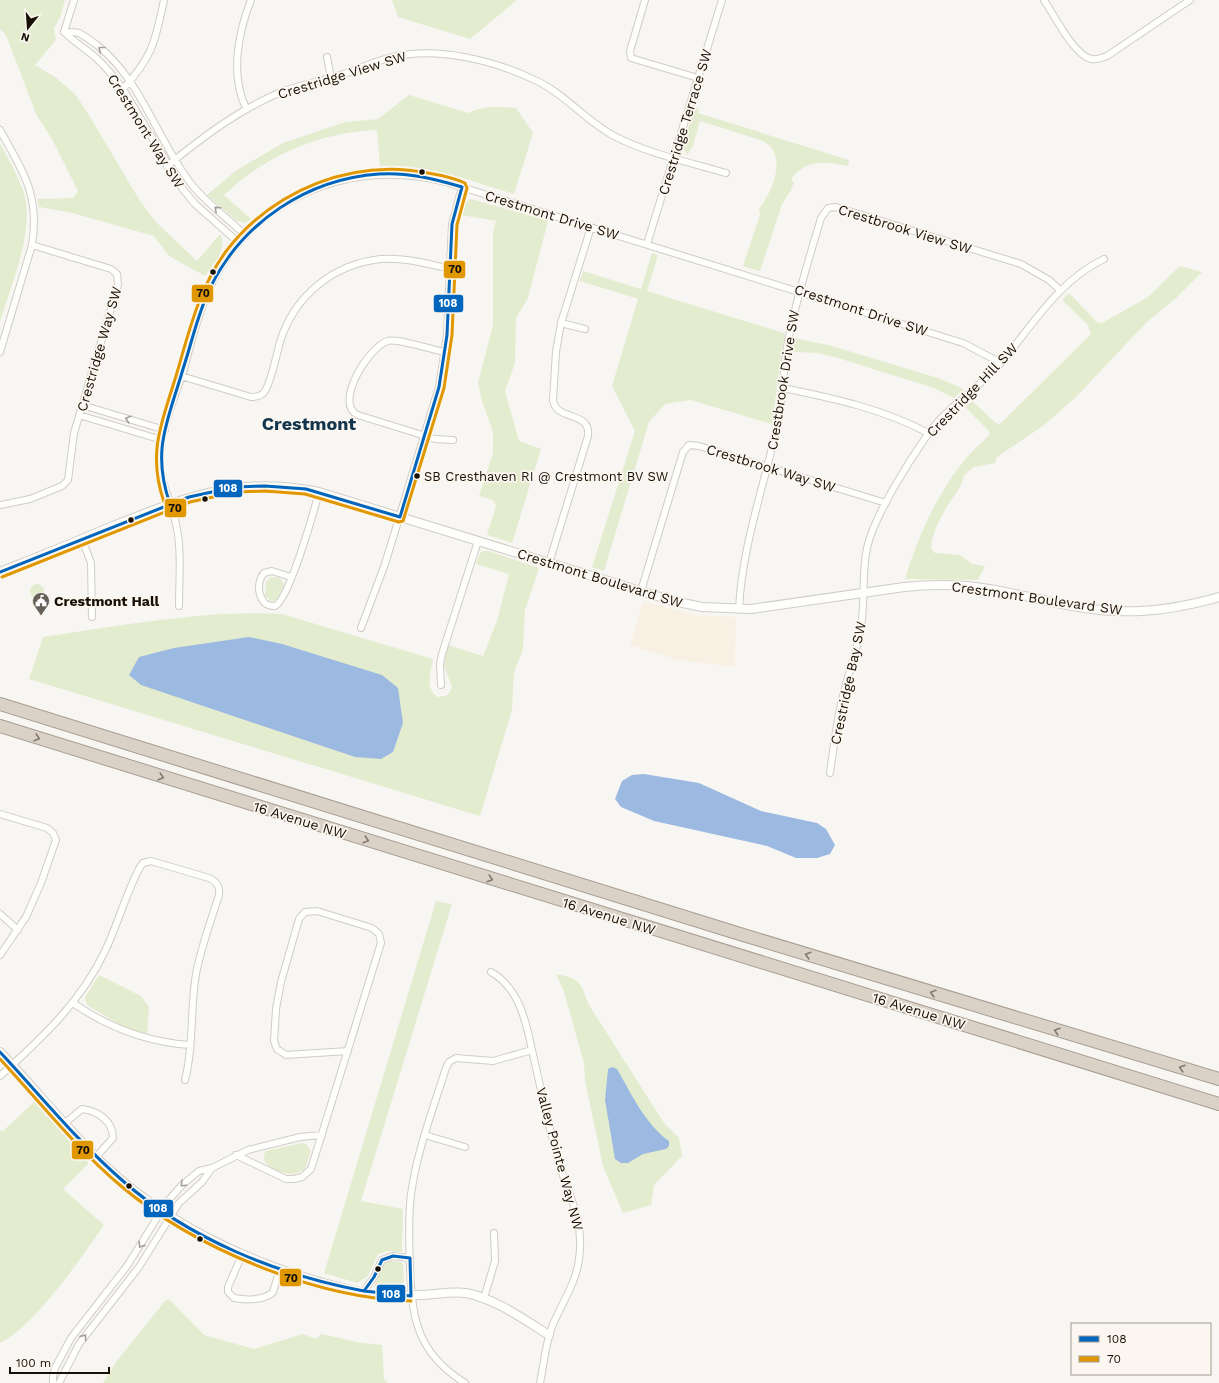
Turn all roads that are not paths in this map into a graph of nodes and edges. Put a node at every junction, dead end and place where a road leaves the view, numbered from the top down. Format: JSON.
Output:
{"nodes":[{"id":1,"x":74,"y":0,"type":"edge"},
{"id":2,"x":164,"y":0,"type":"edge"},
{"id":3,"x":251,"y":0,"type":"edge"},
{"id":4,"x":645,"y":0,"type":"edge"},
{"id":5,"x":722,"y":0,"type":"edge"},
{"id":6,"x":1044,"y":0,"type":"edge"},
{"id":7,"x":1190,"y":0,"type":"edge"},
{"id":8,"x":64,"y":32,"type":"junction"},
{"id":9,"x":327,"y":57,"type":"dead end"},
{"id":10,"x":331,"y":78,"type":"junction"},
{"id":11,"x":698,"y":78,"type":"junction"},
{"id":12,"x":130,"y":81,"type":"junction"},
{"id":13,"x":123,"y":89,"type":"junction"},
{"id":14,"x":246,"y":108,"type":"junction"},
{"id":15,"x":0,"y":130,"type":"edge"},
{"id":16,"x":674,"y":158,"type":"junction"},
{"id":17,"x":175,"y":159,"type":"junction"},
{"id":18,"x":167,"y":166,"type":"junction"},
{"id":19,"x":726,"y":173,"type":"dead end"},
{"id":20,"x":462,"y":187,"type":"junction"},
{"id":21,"x":591,"y":227,"type":"junction"},
{"id":22,"x":246,"y":236,"type":"junction"},
{"id":23,"x":239,"y":243,"type":"junction"},
{"id":24,"x":647,"y":244,"type":"junction"},
{"id":25,"x":32,"y":245,"type":"junction"},
{"id":26,"x":1104,"y":259,"type":"dead end"},
{"id":27,"x":450,"y":269,"type":"junction"},
{"id":28,"x":1060,"y":290,"type":"junction"},
{"id":29,"x":799,"y":291,"type":"junction"},
{"id":30,"x":561,"y":323,"type":"junction"},
{"id":31,"x":585,"y":329,"type":"dead end"},
{"id":32,"x":0,"y":352,"type":"edge"},
{"id":33,"x":445,"y":352,"type":"junction"},
{"id":34,"x":1001,"y":363,"type":"junction"},
{"id":35,"x":181,"y":376,"type":"junction"},
{"id":36,"x":783,"y":388,"type":"junction"},
{"id":37,"x":82,"y":405,"type":"junction"},
{"id":38,"x":79,"y":415,"type":"junction"},
{"id":39,"x":165,"y":430,"type":"junction"},
{"id":40,"x":928,"y":433,"type":"junction"},
{"id":41,"x":425,"y":436,"type":"junction"},
{"id":42,"x":162,"y":440,"type":"junction"},
{"id":43,"x":453,"y":440,"type":"dead end"},
{"id":44,"x":768,"y":466,"type":"junction"},
{"id":45,"x":319,"y":492,"type":"junction"},
{"id":46,"x":886,"y":503,"type":"junction"},
{"id":47,"x":0,"y":504,"type":"edge"},
{"id":48,"x":170,"y":504,"type":"junction"},
{"id":49,"x":400,"y":517,"type":"junction"},
{"id":50,"x":82,"y":539,"type":"junction"},
{"id":51,"x":478,"y":541,"type":"junction"},
{"id":52,"x":549,"y":563,"type":"junction"},
{"id":53,"x":0,"y":572,"type":"edge"},
{"id":54,"x":291,"y":577,"type":"junction"},
{"id":55,"x":641,"y":592,"type":"junction"},
{"id":56,"x":864,"y":593,"type":"junction"},
{"id":57,"x":1219,"y":597,"type":"edge"},
{"id":58,"x":179,"y":606,"type":"dead end"},
{"id":59,"x":739,"y":609,"type":"junction"},
{"id":60,"x":92,"y":617,"type":"dead end"},
{"id":61,"x":361,"y":628,"type":"dead end"},
{"id":62,"x":441,"y":686,"type":"dead end"},
{"id":63,"x":0,"y":704,"type":"edge"},
{"id":64,"x":0,"y":726,"type":"edge"},
{"id":65,"x":830,"y":773,"type":"dead end"},
{"id":66,"x":0,"y":814,"type":"edge"},
{"id":67,"x":0,"y":914,"type":"edge"},
{"id":68,"x":18,"y":930,"type":"junction"},
{"id":69,"x":0,"y":955,"type":"edge"},
{"id":70,"x":491,"y":972,"type":"dead end"},
{"id":71,"x":73,"y":1003,"type":"junction"},
{"id":72,"x":190,"y":1045,"type":"junction"},
{"id":73,"x":532,"y":1050,"type":"junction"},
{"id":74,"x":0,"y":1052,"type":"edge"},
{"id":75,"x":348,"y":1052,"type":"junction"},
{"id":76,"x":12,"y":1065,"type":"junction"},
{"id":77,"x":0,"y":1076,"type":"edge"},
{"id":78,"x":1219,"y":1079,"type":"edge"},
{"id":79,"x":185,"y":1080,"type":"dead end"},
{"id":80,"x":1219,"y":1104,"type":"edge"},
{"id":81,"x":65,"y":1123,"type":"junction"},
{"id":82,"x":322,"y":1135,"type":"junction"},
{"id":83,"x":426,"y":1135,"type":"junction"},
{"id":84,"x":465,"y":1147,"type":"dead end"},
{"id":85,"x":236,"y":1155,"type":"junction"},
{"id":86,"x":96,"y":1157,"type":"junction"},
{"id":87,"x":212,"y":1168,"type":"junction"},
{"id":88,"x":162,"y":1211,"type":"junction"},
{"id":89,"x":170,"y":1217,"type":"junction"},
{"id":90,"x":494,"y":1233,"type":"dead end"},
{"id":91,"x":242,"y":1255,"type":"junction"},
{"id":92,"x":410,"y":1258,"type":"junction"},
{"id":93,"x":280,"y":1268,"type":"junction"},
{"id":94,"x":362,"y":1292,"type":"junction"},
{"id":95,"x":411,"y":1296,"type":"junction"},
{"id":96,"x":484,"y":1298,"type":"junction"},
{"id":97,"x":549,"y":1335,"type":"junction"},
{"id":98,"x":53,"y":1383,"type":"edge"},
{"id":99,"x":59,"y":1383,"type":"edge"},
{"id":100,"x":465,"y":1383,"type":"edge"},
{"id":101,"x":540,"y":1383,"type":"edge"}],
"edges":[{"from":1,"to":8,"type":"street"},
{"from":2,"to":12,"type":"street"},
{"from":3,"to":14,"type":"street"},
{"from":4,"to":11,"type":"street"},
{"from":5,"to":11,"type":"street","name":"Crestridge Terrace SW"},
{"from":6,"to":7,"type":"street"},
{"from":12,"to":8,"type":"street","name":"Crestmont Way SW","one_way":true},
{"from":8,"to":13,"type":"street","name":"Crestmont Way SW"},
{"from":9,"to":10,"type":"street"},
{"from":10,"to":14,"type":"street","name":"Crestridge View SW"},
{"from":10,"to":16,"type":"street","name":"Crestridge View SW"},
{"from":11,"to":16,"type":"street","name":"Crestridge Terrace SW"},
{"from":12,"to":13,"type":"street"},
{"from":12,"to":17,"type":"street","name":"Crestmont Way SW"},
{"from":13,"to":18,"type":"street","name":"Crestmont Way SW"},
{"from":14,"to":17,"type":"street","name":"Crestridge View SW"},
{"from":15,"to":25,"type":"street"},
{"from":16,"to":19,"type":"street","name":"Crestridge View SW"},
{"from":16,"to":24,"type":"street","name":"Crestridge Terrace SW"},
{"from":17,"to":18,"type":"street","name":"Crestridge View SW"},
{"from":22,"to":17,"type":"street","name":"Crestmont Way SW","one_way":true},
{"from":18,"to":23,"type":"street","name":"Crestmont Way SW"},
{"from":20,"to":21,"type":"street","name":"Crestmont Drive SW"},
{"from":20,"to":22,"type":"street","name":"Crestmont Drive SW"},
{"from":20,"to":27,"type":"street"},
{"from":21,"to":24,"type":"street","name":"Crestmont Drive SW"},
{"from":21,"to":30,"type":"street"},
{"from":22,"to":23,"type":"street","name":"Crestmont Drive SW"},
{"from":23,"to":35,"type":"street","name":"Crestmont Drive SW"},
{"from":24,"to":29,"type":"street","name":"Crestmont Drive SW"},
{"from":25,"to":32,"type":"street"},
{"from":25,"to":37,"type":"street","name":"Crestridge Way SW"},
{"from":26,"to":28,"type":"street","name":"Crestridge Hill SW"},
{"from":27,"to":33,"type":"street"},
{"from":27,"to":35,"type":"street"},
{"from":28,"to":29,"type":"street","name":"Crestbrook View SW"},
{"from":28,"to":34,"type":"street","name":"Crestridge Hill SW"},
{"from":29,"to":34,"type":"street","name":"Crestmont Drive SW"},
{"from":29,"to":36,"type":"street","name":"Crestbrook Drive SW"},
{"from":30,"to":31,"type":"street"},
{"from":30,"to":52,"type":"street"},
{"from":33,"to":41,"type":"street"},
{"from":33,"to":41,"type":"street"},
{"from":34,"to":40,"type":"street","name":"Crestridge Hill SW"},
{"from":35,"to":39,"type":"street","name":"Crestmont Drive SW"},
{"from":36,"to":40,"type":"street"},
{"from":36,"to":44,"type":"street","name":"Crestbrook Drive SW"},
{"from":37,"to":38,"type":"street","name":"Crestridge Way SW"},
{"from":39,"to":37,"type":"street","one_way":true},
{"from":38,"to":42,"type":"street"},
{"from":38,"to":47,"type":"street","name":"Crestridge Way SW"},
{"from":39,"to":42,"type":"street","name":"Crestmont Drive SW"},
{"from":40,"to":46,"type":"street","name":"Crestridge Hill SW"},
{"from":41,"to":43,"type":"street"},
{"from":41,"to":49,"type":"street"},
{"from":42,"to":48,"type":"street","name":"Crestmont Drive SW"},
{"from":44,"to":46,"type":"street","name":"Crestbrook Way SW"},
{"from":44,"to":55,"type":"street","name":"Crestbrook Way SW"},
{"from":44,"to":59,"type":"street","name":"Crestbrook Drive SW"},
{"from":45,"to":48,"type":"street","name":"Crestmont Boulevard SW"},
{"from":45,"to":49,"type":"street","name":"Crestmont Boulevard SW"},
{"from":45,"to":54,"type":"street"},
{"from":46,"to":56,"type":"street","name":"Crestridge Hill SW"},
{"from":48,"to":50,"type":"street","name":"Crestmont Boulevard SW"},
{"from":48,"to":58,"type":"street","name":"Crestmont Drive SW"},
{"from":49,"to":51,"type":"street","name":"Crestmont Boulevard SW"},
{"from":49,"to":61,"type":"street"},
{"from":50,"to":53,"type":"street","name":"Crestmont Boulevard SW"},
{"from":50,"to":60,"type":"street"},
{"from":51,"to":52,"type":"street","name":"Crestmont Boulevard SW"},
{"from":51,"to":62,"type":"street"},
{"from":52,"to":55,"type":"street","name":"Crestmont Boulevard SW"},
{"from":54,"to":54,"type":"street"},
{"from":55,"to":59,"type":"street","name":"Crestmont Boulevard SW"},
{"from":56,"to":57,"type":"street","name":"Crestmont Boulevard SW"},
{"from":56,"to":59,"type":"street","name":"Crestmont Boulevard SW"},
{"from":56,"to":65,"type":"street","name":"Crestridge Bay SW"},
{"from":78,"to":63,"type":"highway","name":"16 Avenue NW","one_way":true},
{"from":64,"to":80,"type":"highway","name":"16 Avenue NW","one_way":true},
{"from":66,"to":68,"type":"street"},
{"from":67,"to":68,"type":"street"},
{"from":68,"to":69,"type":"street"},
{"from":70,"to":73,"type":"street","name":"Valley Pointe Way NW"},
{"from":71,"to":72,"type":"street"},
{"from":71,"to":72,"type":"street"},
{"from":71,"to":76,"type":"street"},
{"from":72,"to":79,"type":"street"},
{"from":73,"to":83,"type":"street"},
{"from":73,"to":97,"type":"street","name":"Valley Pointe Way NW"},
{"from":74,"to":76,"type":"street"},
{"from":75,"to":75,"type":"street"},
{"from":75,"to":82,"type":"street"},
{"from":76,"to":77,"type":"street"},
{"from":76,"to":81,"type":"street"},
{"from":81,"to":86,"type":"street"},
{"from":81,"to":86,"type":"street"},
{"from":82,"to":85,"type":"street"},
{"from":82,"to":85,"type":"street"},
{"from":83,"to":84,"type":"street"},
{"from":83,"to":92,"type":"street"},
{"from":85,"to":87,"type":"street"},
{"from":86,"to":88,"type":"street"},
{"from":87,"to":88,"type":"street","one_way":true},
{"from":87,"to":89,"type":"street"},
{"from":88,"to":89,"type":"street"},
{"from":88,"to":98,"type":"street","one_way":true},
{"from":89,"to":91,"type":"street"},
{"from":99,"to":89,"type":"street","one_way":true},
{"from":90,"to":96,"type":"street"},
{"from":91,"to":93,"type":"street"},
{"from":91,"to":93,"type":"street"},
{"from":92,"to":94,"type":"street"},
{"from":92,"to":95,"type":"street"},
{"from":93,"to":94,"type":"street"},
{"from":94,"to":95,"type":"street"},
{"from":95,"to":96,"type":"street"},
{"from":95,"to":100,"type":"street"},
{"from":96,"to":97,"type":"street"},
{"from":97,"to":101,"type":"street","name":"Valley Pointe Way NW"}]}
